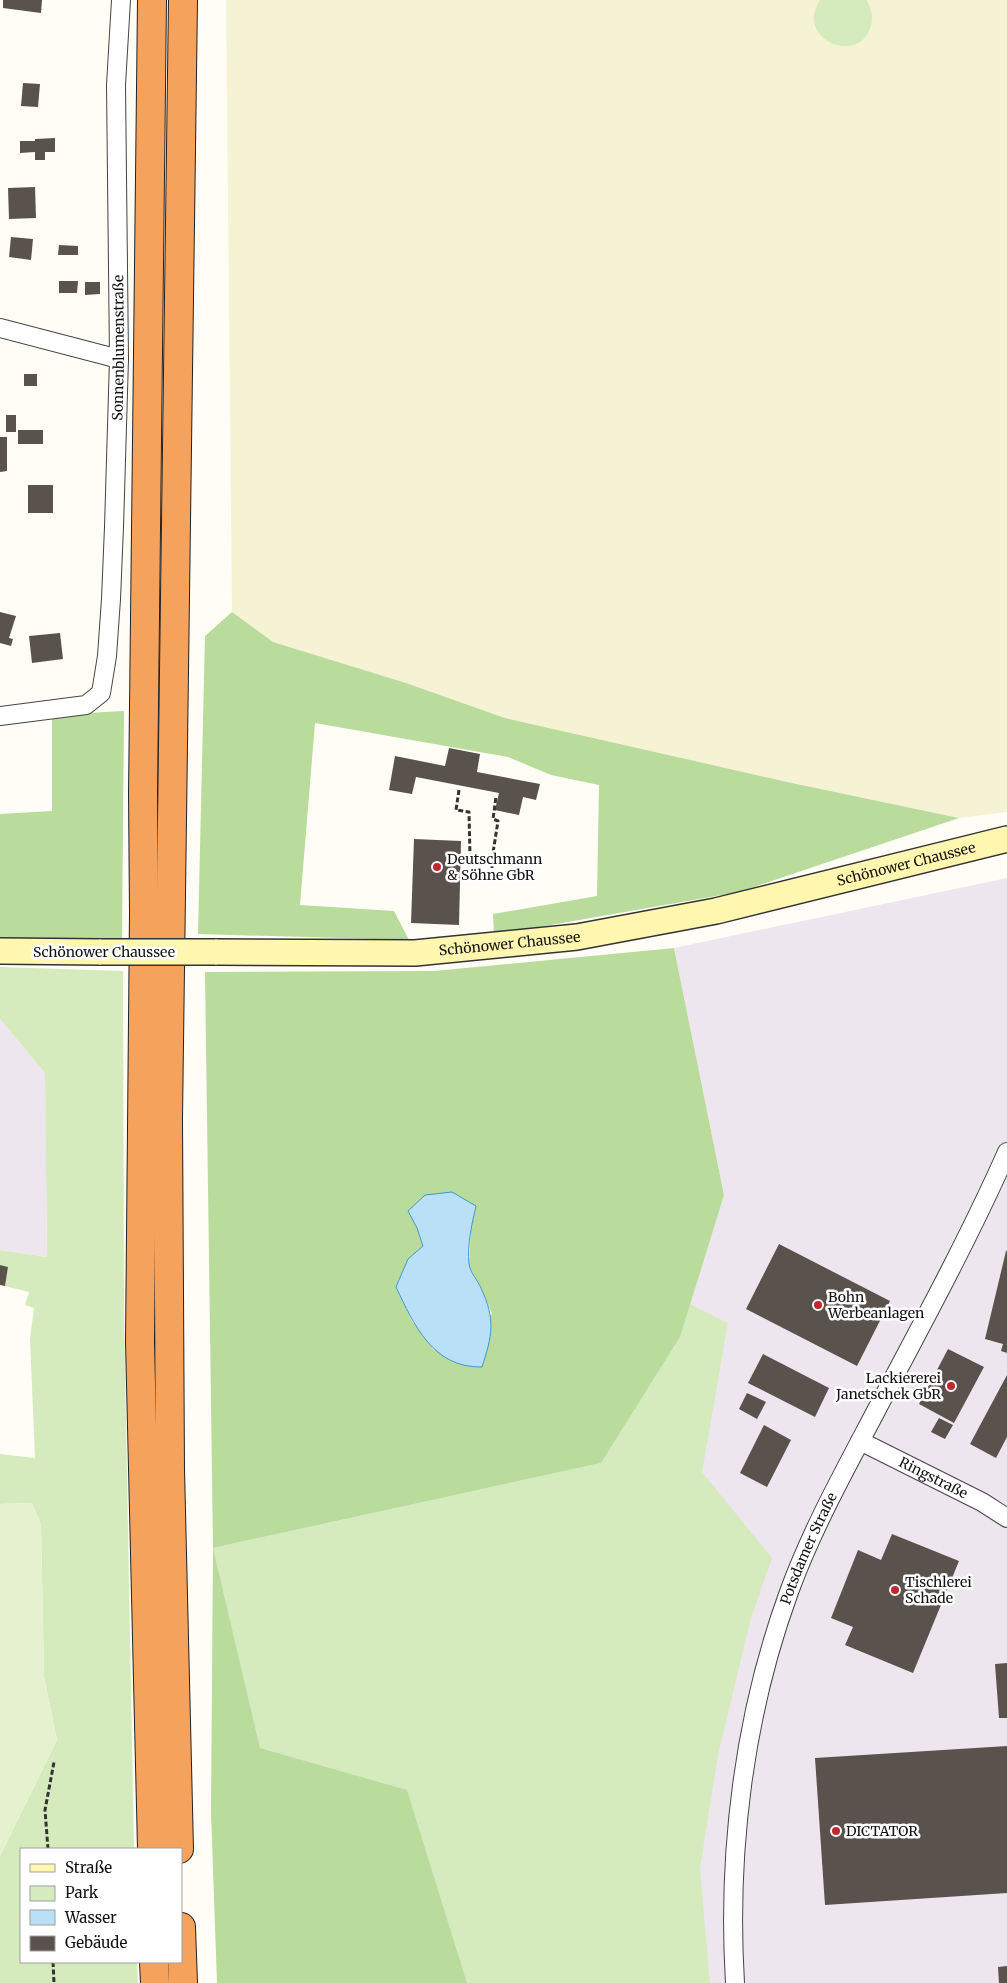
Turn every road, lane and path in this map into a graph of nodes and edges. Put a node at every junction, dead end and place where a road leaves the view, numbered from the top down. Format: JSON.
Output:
{"nodes":[{"id":1,"x":121,"y":0,"type":"edge"},
{"id":2,"x":152,"y":0,"type":"edge"},
{"id":3,"x":183,"y":0,"type":"edge"},
{"id":4,"x":0,"y":328,"type":"edge"},
{"id":5,"x":118,"y":358,"type":"junction"},
{"id":6,"x":0,"y":716,"type":"edge"},
{"id":7,"x":459,"y":790,"type":"dead end"},
{"id":8,"x":496,"y":797,"type":"dead end"},
{"id":9,"x":1007,"y":839,"type":"edge"},
{"id":10,"x":492,"y":859,"type":"junction"},
{"id":11,"x":492,"y":868,"type":"dead end"},
{"id":12,"x":0,"y":951,"type":"edge"},
{"id":13,"x":1007,"y":1152,"type":"edge"},
{"id":14,"x":860,"y":1441,"type":"junction"},
{"id":15,"x":1007,"y":1518,"type":"edge"},
{"id":16,"x":54,"y":1762,"type":"dead end"},
{"id":17,"x":48,"y":1848,"type":"edge"},
{"id":18,"x":152,"y":1848,"type":"edge"},
{"id":19,"x":179,"y":1848,"type":"edge"},
{"id":20,"x":182,"y":1955,"type":"edge"},
{"id":21,"x":53,"y":1963,"type":"edge"},
{"id":22,"x":154,"y":1963,"type":"edge"},
{"id":23,"x":54,"y":1983,"type":"edge"},
{"id":24,"x":155,"y":1983,"type":"edge"},
{"id":25,"x":183,"y":1983,"type":"edge"},
{"id":26,"x":736,"y":1983,"type":"edge"}],
"edges":[{"from":1,"to":5,"type":"street","name":"Sonnenblumenstraße"},
{"from":2,"to":18,"type":"highway"},
{"from":3,"to":19,"type":"highway"},
{"from":4,"to":5,"type":"street"},
{"from":5,"to":6,"type":"street","name":"Sonnenblumenstraße"},
{"from":7,"to":10,"type":"path"},
{"from":8,"to":10,"type":"path"},
{"from":9,"to":12,"type":"main road","name":"Schönower Chaussee","bridge":true},
{"from":10,"to":11,"type":"path"},
{"from":13,"to":14,"type":"street","name":"Potsdamer Straße"},
{"from":14,"to":15,"type":"street","name":"Ringstraße"},
{"from":14,"to":26,"type":"street","name":"Potsdamer Straße"},
{"from":16,"to":17,"type":"path"},
{"from":20,"to":25,"type":"highway"},
{"from":21,"to":23,"type":"path"},
{"from":22,"to":24,"type":"highway"}]}
